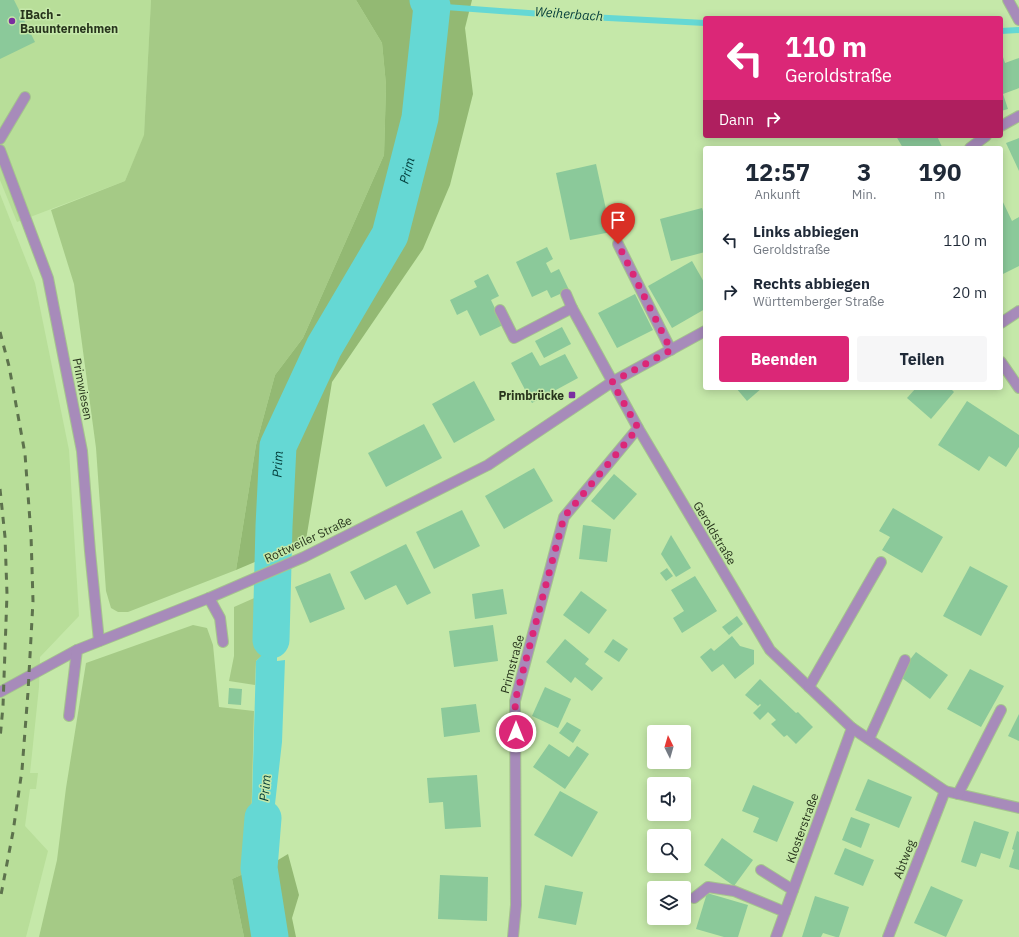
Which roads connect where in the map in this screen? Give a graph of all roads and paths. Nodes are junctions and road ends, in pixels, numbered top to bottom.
1 (1008, 0) edge
2 (1019, 20) edge
3 (25, 97) dead end
4 (1019, 116) edge
5 (1003, 125) edge
6 (983, 138) edge
7 (0, 139) edge
8 (973, 146) edge
9 (0, 150) edge
10 (618, 244) dead end
11 (566, 294) dead end
12 (572, 308) junction
13 (500, 310) dead end
14 (1019, 311) edge
15 (1003, 322) edge
16 (703, 332) edge
17 (671, 350) junction
18 (1003, 365) edge
19 (612, 382) junction
20 (1019, 388) edge
21 (638, 428) junction
22 (881, 562) dead end
23 (209, 598) junction
24 (99, 641) junction
25 (224, 642) dead end
26 (77, 650) junction
27 (905, 660) dead end
28 (809, 687) junction
29 (0, 692) edge
30 (1001, 710) dead end
31 (69, 716) dead end
32 (852, 728) junction
33 (869, 739) junction
34 (945, 791) junction
35 (958, 794) junction
36 (1019, 808) edge
37 (761, 870) dead end
38 (793, 890) junction
39 (694, 898) dead end
40 (785, 912) junction
41 (513, 937) edge
42 (776, 937) edge
43 (888, 937) edge

1 - 2 street
3 - 7 street
4 - 5 street
6 - 8 street
9 - 24 street, Primwiesen
10 - 17 street
11 - 12 street, Geroldstraße
12 - 13 street
12 - 19 street, Geroldstraße
14 - 15 street
16 - 17 street, Rottweiler Straße
17 - 19 street, Rottweiler Straße
18 - 20 street
19 - 21 street, Geroldstraße
19 - 23 street, Rottweiler Straße
21 - 28 street, Geroldstraße
21 - 41 street, Primstraße
22 - 28 street
23 - 24 street, Rottweiler Straße
23 - 25 street
24 - 26 street, Rottweiler Straße
26 - 29 street, Rottweiler Straße
26 - 31 street
27 - 33 street
28 - 32 street, Geroldstraße
30 - 35 street
32 - 33 street, Geroldstraße
32 - 38 street, Klosterstraße
33 - 34 street, Geroldstraße
34 - 35 street, Geroldstraße
34 - 43 street, Abtweg
35 - 36 street, Geroldstraße
37 - 38 street
38 - 40 street, Klosterstraße
39 - 40 street
40 - 42 street, Klosterstraße

